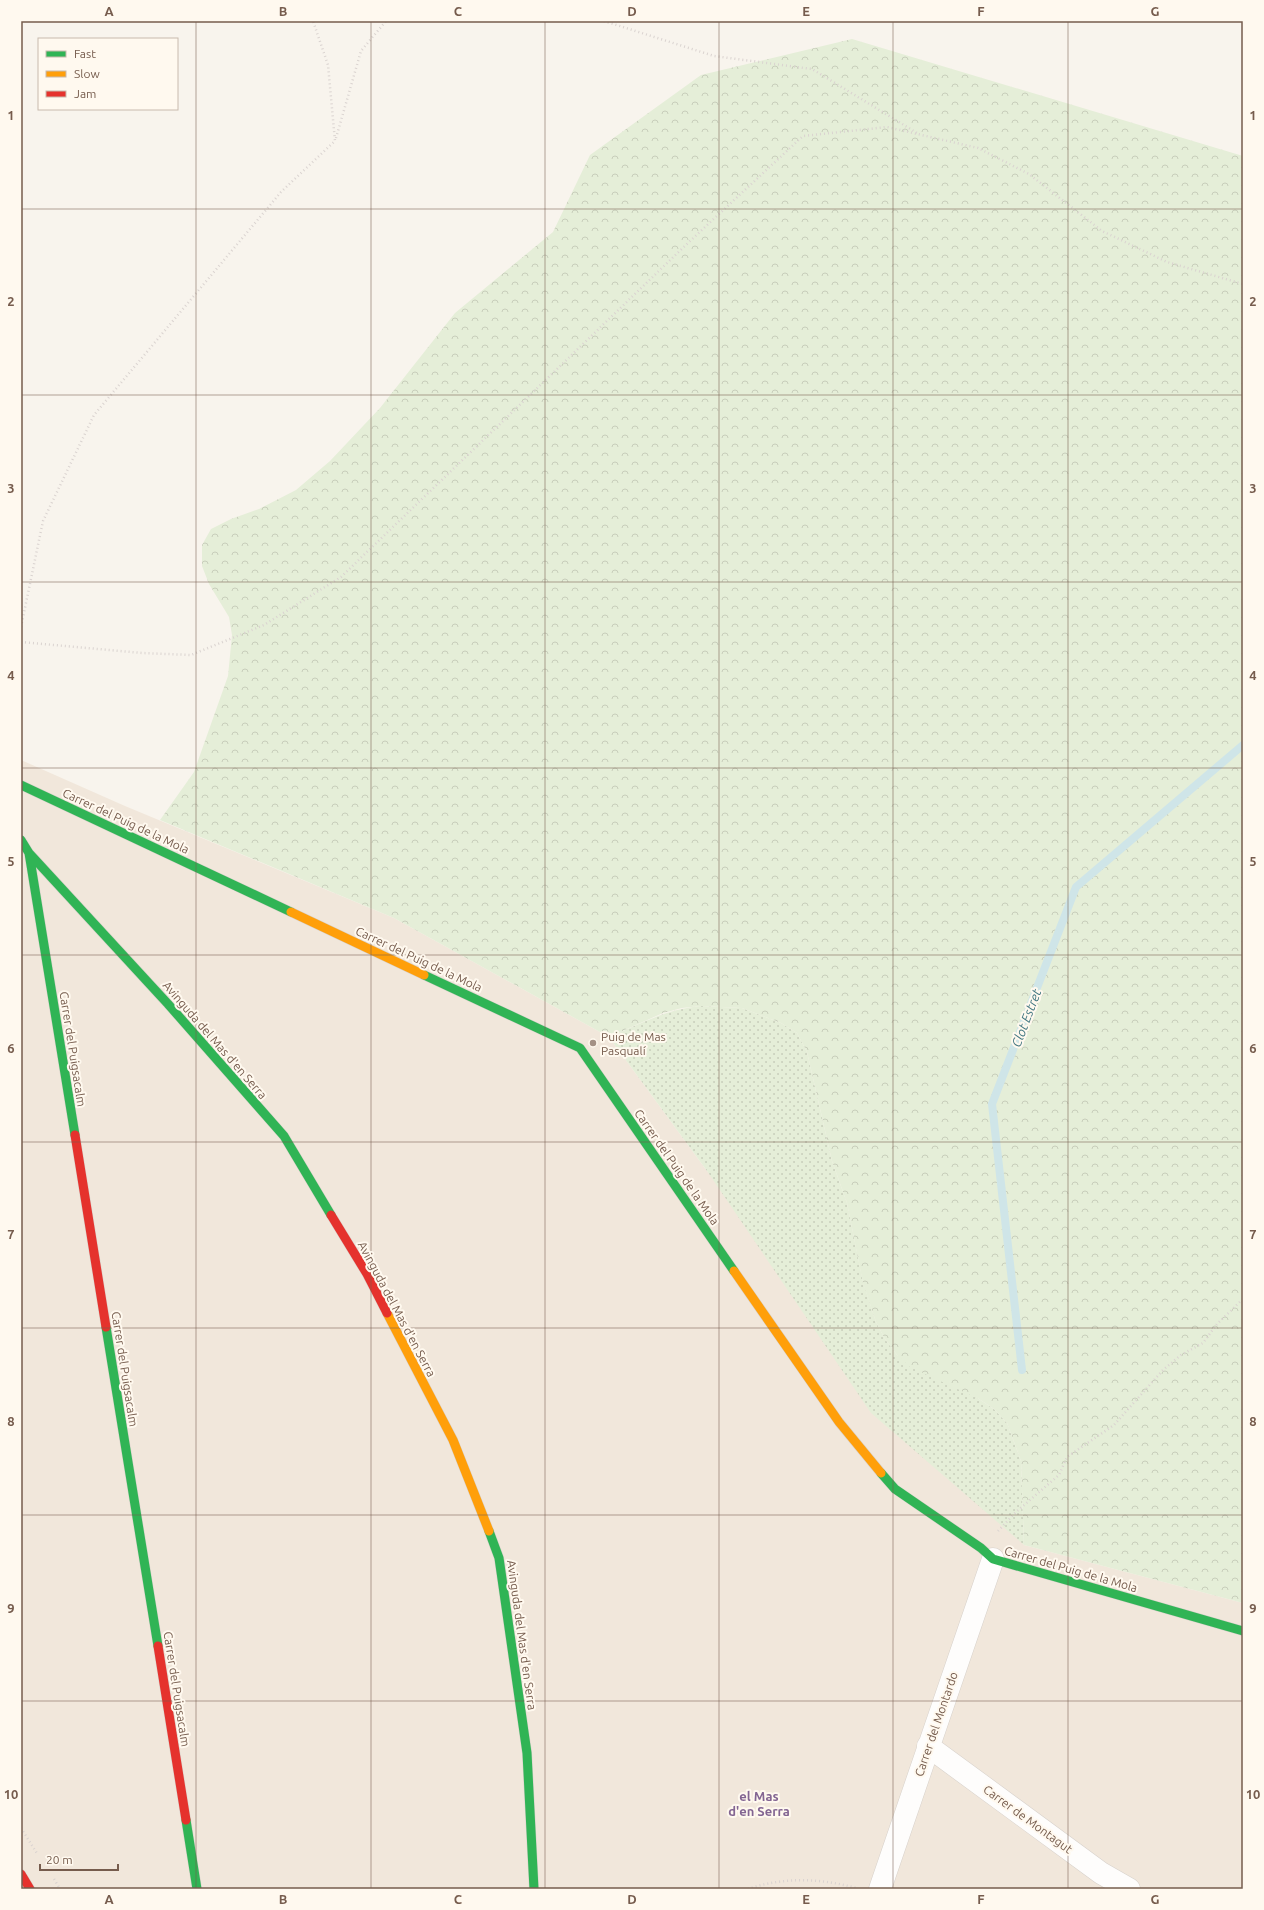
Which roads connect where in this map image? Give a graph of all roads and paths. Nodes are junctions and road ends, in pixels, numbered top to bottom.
1 (313, 21) edge
2 (386, 21) edge
3 (604, 21) edge
4 (919, 135) junction
5 (335, 141) junction
6 (1243, 284) edge
7 (21, 627) edge
8 (21, 642) edge
9 (21, 785) edge
10 (21, 840) edge
11 (29, 853) junction
12 (1243, 1299) edge
13 (987, 1554) junction
14 (1243, 1631) edge
15 (928, 1746) junction
16 (21, 1874) edge
17 (30, 1889) edge
18 (197, 1889) edge
19 (534, 1889) edge
20 (748, 1889) edge
21 (860, 1889) edge
22 (880, 1889) edge
23 (1129, 1889) edge

1 - 5 path
2 - 5 path
3 - 4 path
4 - 6 path
4 - 8 path
5 - 7 path
9 - 13 street, Carrer del Puig de la Mola
10 - 11 street, Avinguda del Mas d'en Serra
11 - 18 street, Carrer del Puigsacalm
11 - 19 street, Avinguda del Mas d'en Serra
12 - 13 path
13 - 14 street, Carrer del Puig de la Mola
13 - 15 street, Carrer del Montardo
15 - 22 street, Carrer del Montardo
15 - 23 street, Carrer de Montagut
16 - 17 street
20 - 21 path

